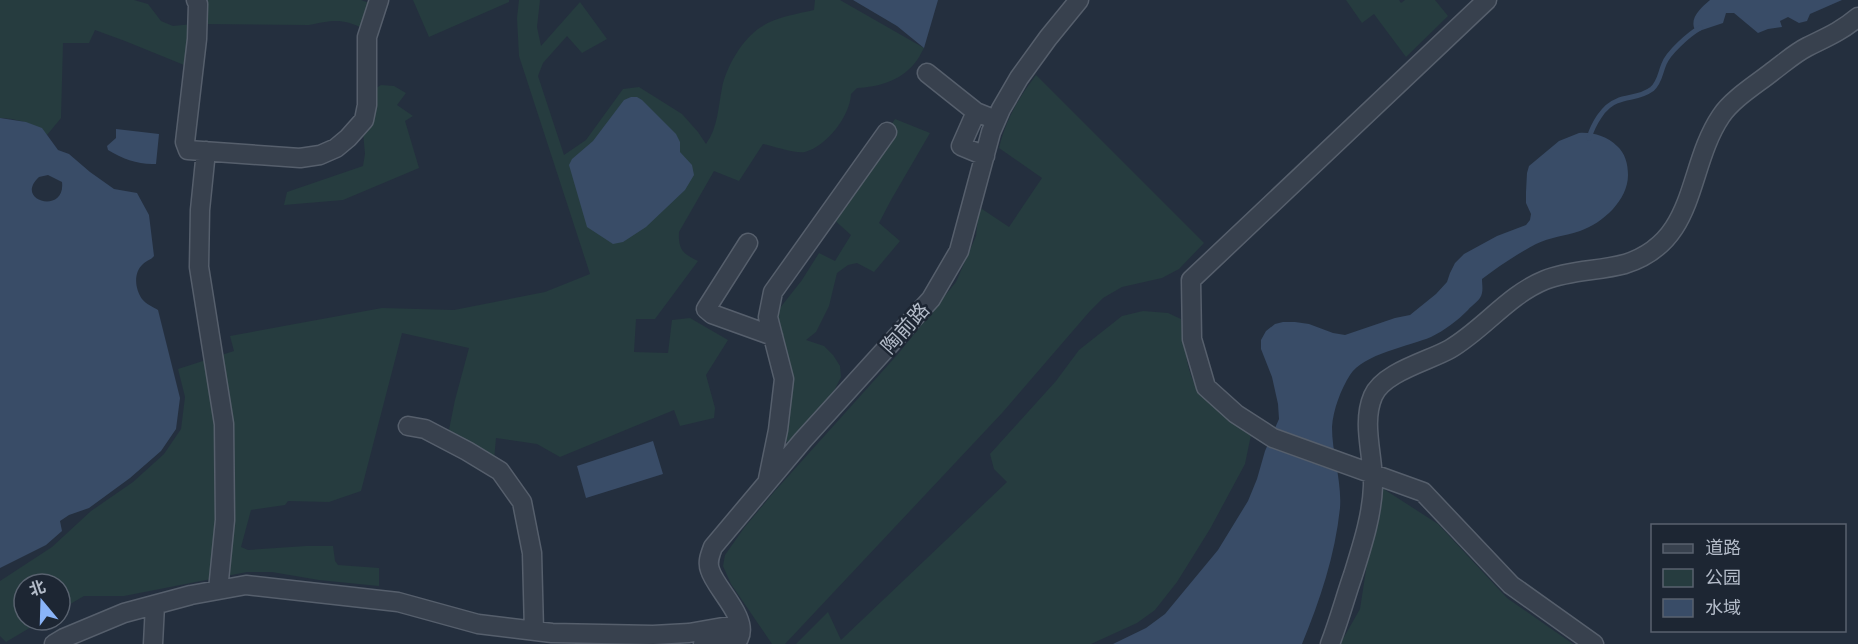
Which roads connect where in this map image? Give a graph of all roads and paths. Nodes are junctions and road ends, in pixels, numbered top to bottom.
1 (196, 0) edge
2 (379, 0) edge
3 (1079, 0) edge
4 (1486, 0) edge
5 (1858, 17) edge
6 (927, 73) dead end
7 (976, 112) junction
8 (996, 120) junction
9 (887, 132) dead end
10 (206, 151) junction
11 (985, 156) junction
12 (748, 243) dead end
13 (773, 336) junction
14 (408, 426) dead end
15 (1367, 472) junction
16 (768, 481) junction
17 (218, 590) junction
18 (155, 605) junction
19 (740, 624) junction
20 (534, 631) junction
21 (54, 644) edge
22 (153, 644) edge
23 (703, 644) edge
24 (1330, 644) edge
25 (1594, 644) edge

1 - 10 street
2 - 10 street
3 - 8 street, 陶前路
4 - 15 street
5 - 15 street
6 - 7 street
7 - 8 street
7 - 11 street
8 - 11 street, 陶前路
9 - 13 street
10 - 17 street
11 - 16 street, 陶前路
12 - 13 street
13 - 16 street
14 - 20 street
15 - 24 street
15 - 25 street
16 - 19 street, 陶前路
17 - 18 street
17 - 20 street
18 - 21 street
18 - 22 street
19 - 20 street
19 - 23 street

